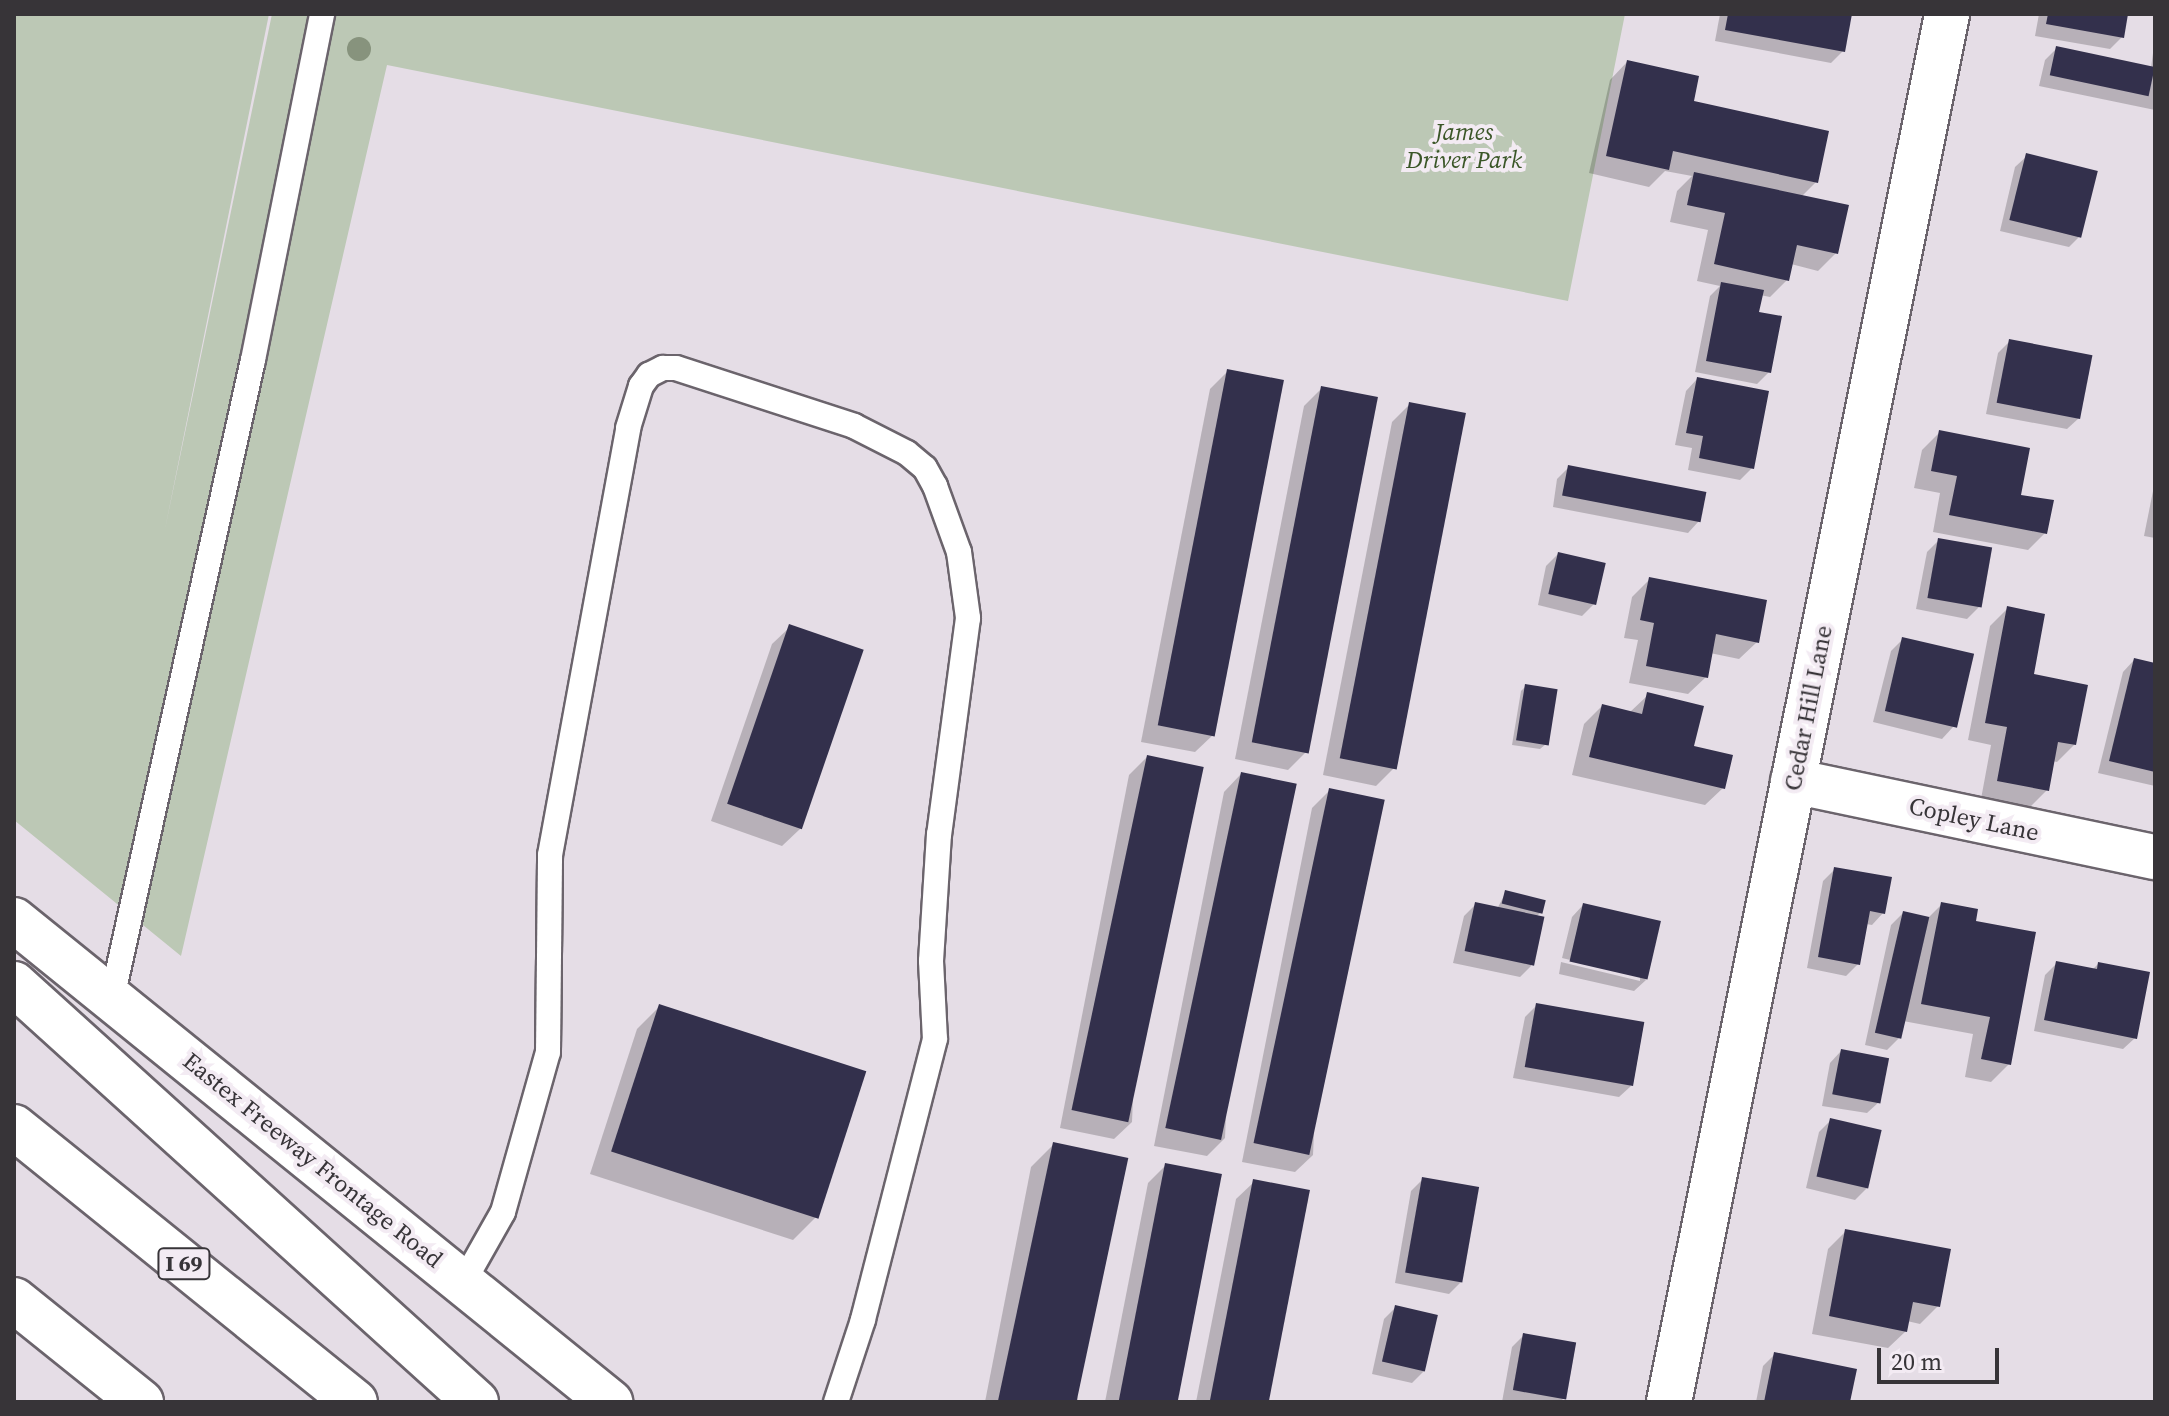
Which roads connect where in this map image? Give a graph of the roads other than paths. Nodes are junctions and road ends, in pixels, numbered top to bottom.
1 (322, 14) edge
2 (1947, 14) edge
3 (1793, 781) junction
4 (2155, 857) edge
5 (14, 920) edge
6 (14, 984) edge
7 (112, 998) junction
8 (14, 1127) edge
9 (464, 1281) junction
10 (14, 1300) edge
11 (141, 1402) edge
12 (355, 1402) edge
13 (476, 1402) edge
14 (610, 1402) edge
15 (836, 1402) edge
16 (1669, 1402) edge

1 - 7 lane
2 - 3 main road, Cedar Hill Lane
3 - 4 main road, Copley Lane
3 - 16 main road, Cedar Hill Lane
5 - 7 main road, Eastex Freeway Frontage Road
6 - 13 main road
7 - 9 main road, Eastex Freeway Frontage Road
8 - 12 main road, I 69
9 - 14 main road, Eastex Freeway Frontage Road
9 - 15 lane
10 - 11 main road

